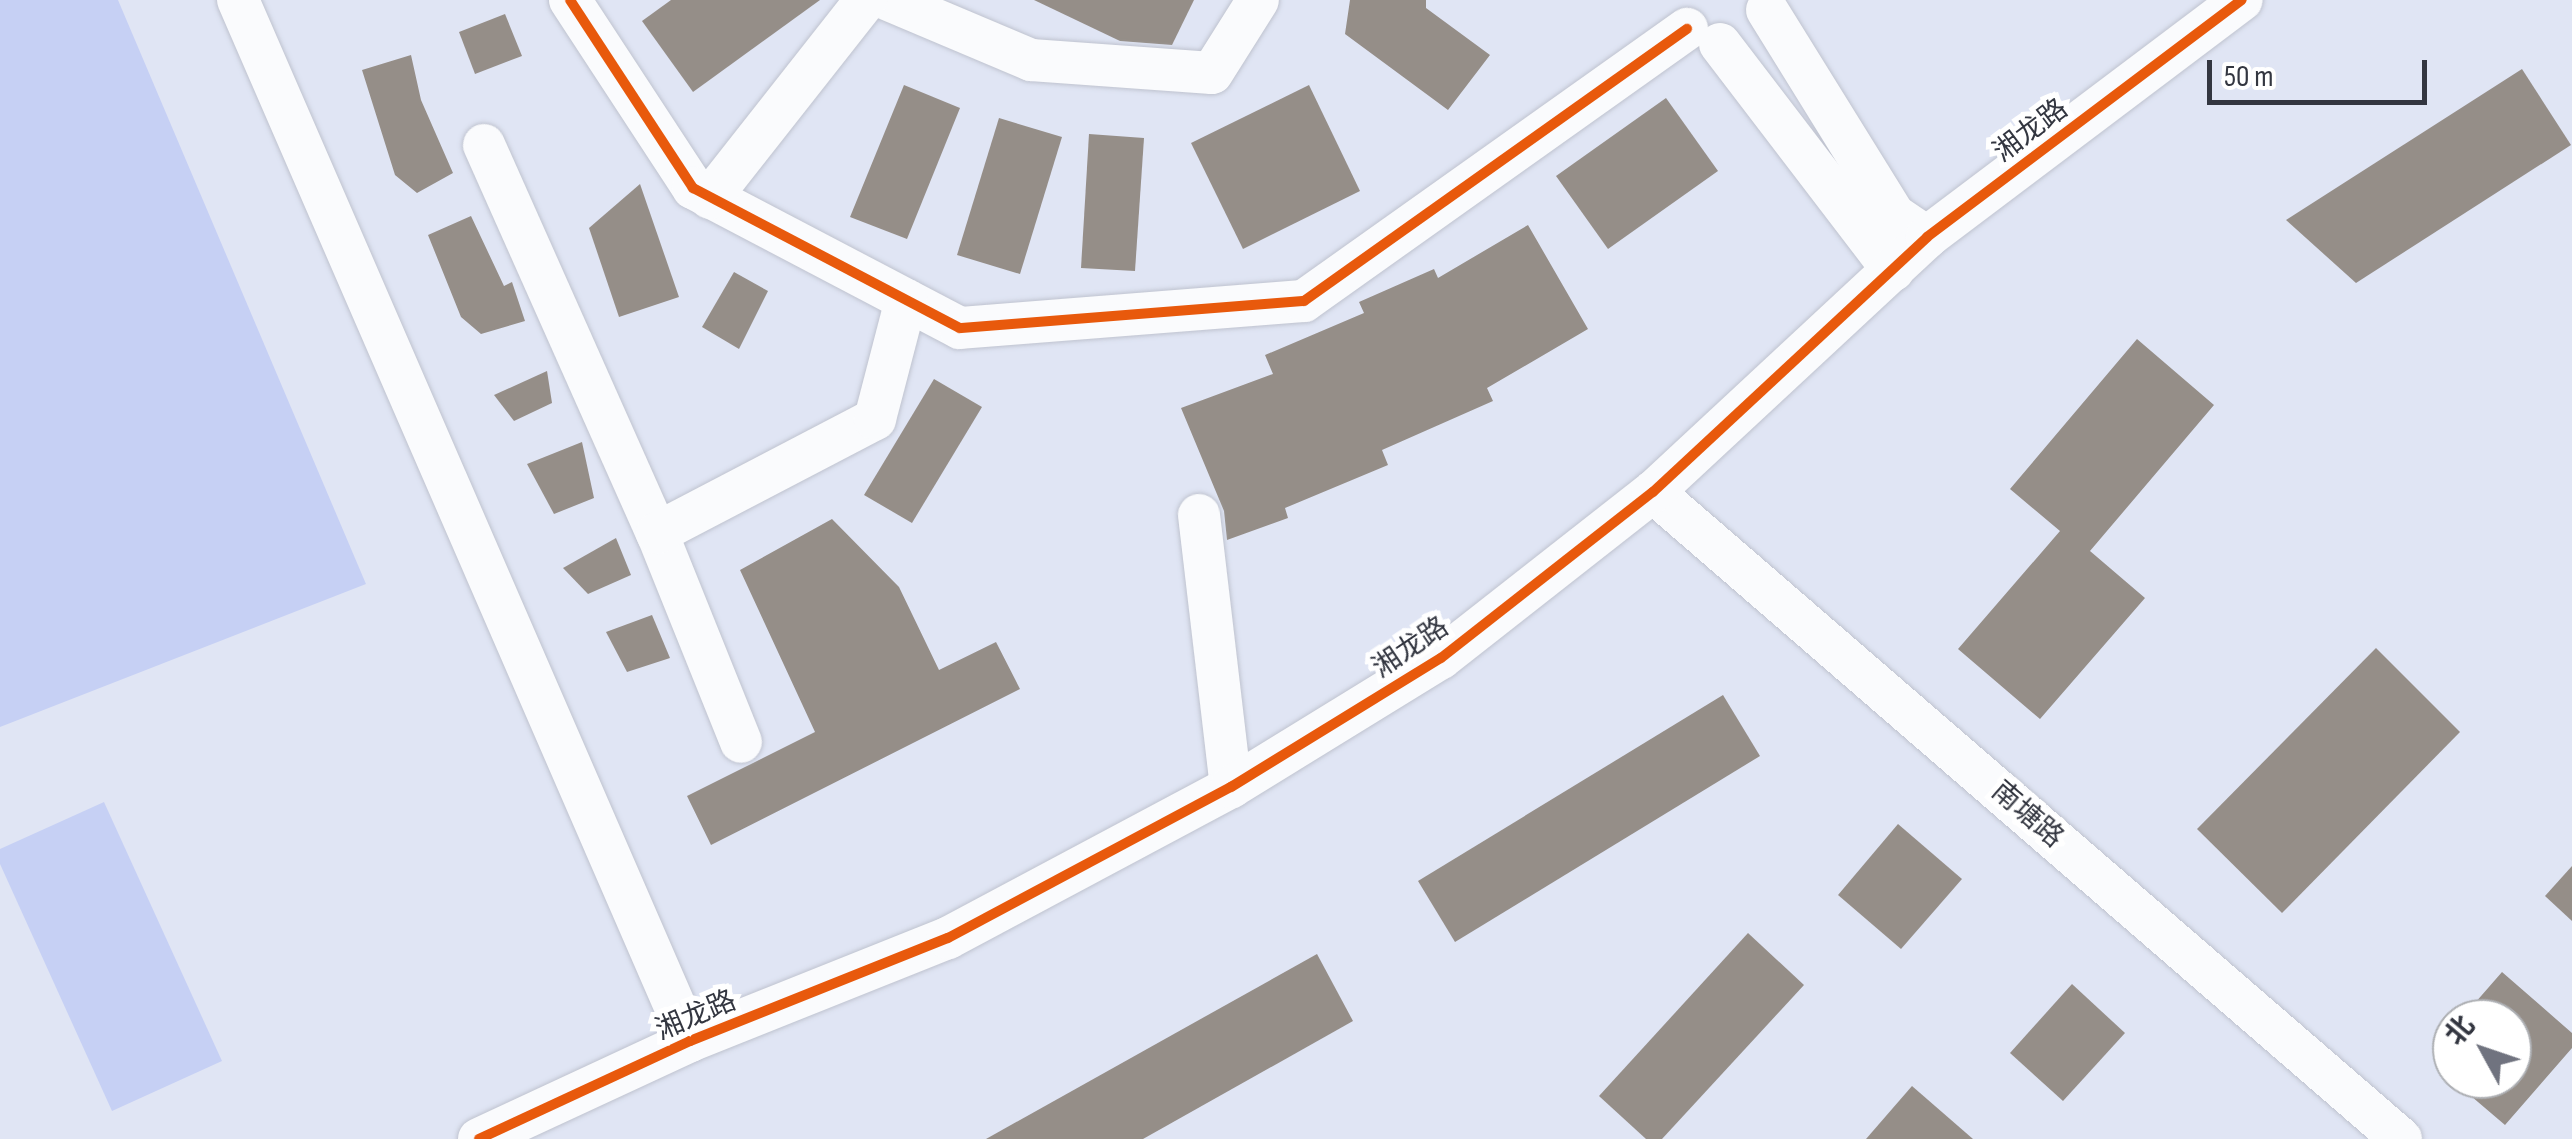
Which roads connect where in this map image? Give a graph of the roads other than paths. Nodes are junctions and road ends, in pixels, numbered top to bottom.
1 (238, 0) edge
2 (570, 0) edge
3 (866, 0) edge
4 (889, 0) edge
5 (1258, 0) edge
6 (2242, 0) edge
7 (1768, 5) edge
8 (1694, 24) edge
9 (484, 146) dead end
10 (710, 198) junction
11 (1927, 238) junction
12 (1893, 270) junction
13 (906, 300) junction
14 (1654, 492) junction
15 (1199, 515) dead end
16 (656, 533) junction
17 (741, 742) dead end
18 (1230, 787) junction
19 (690, 1041) junction
20 (480, 1139) edge
21 (2401, 1139) edge

1 - 19 street
2 - 10 street
3 - 10 street
4 - 5 street
6 - 11 street, 湘龙路
7 - 8 street
7 - 11 street
8 - 12 street
8 - 13 street
9 - 16 street
10 - 13 street
11 - 12 street, 湘龙路
12 - 14 street, 湘龙路
13 - 16 street
14 - 18 street, 湘龙路
14 - 21 street, 南塘路
15 - 18 street
16 - 17 street
18 - 19 street, 湘龙路
19 - 20 street, 湘龙路

